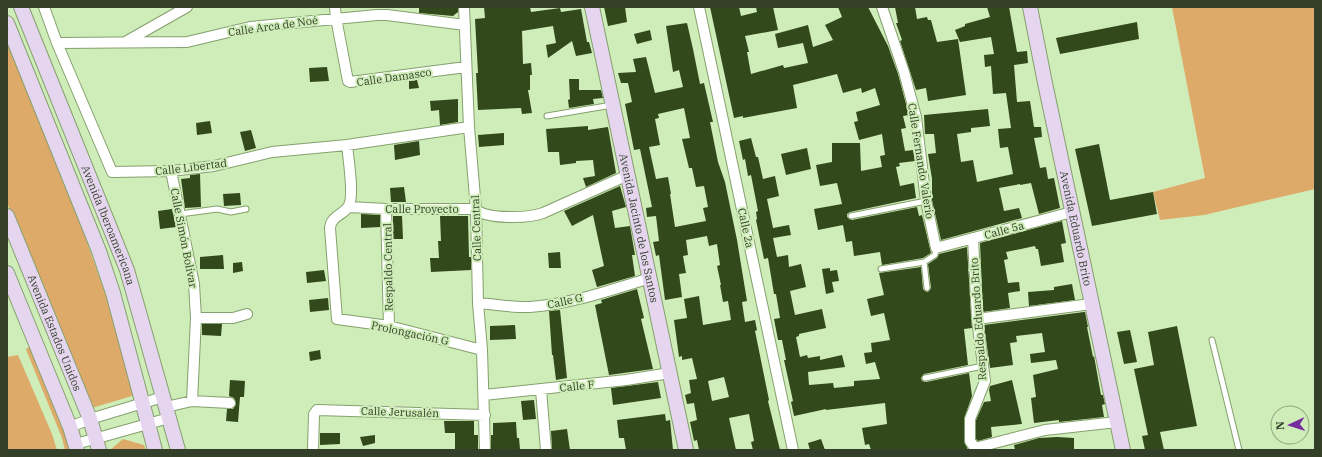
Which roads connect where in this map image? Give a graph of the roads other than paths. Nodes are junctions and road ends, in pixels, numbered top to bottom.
1 (21, 7) edge
2 (44, 7) edge
3 (187, 7) edge
4 (335, 7) edge
5 (464, 7) edge
6 (592, 7) edge
7 (699, 7) edge
8 (882, 7) edge
9 (1030, 7) edge
10 (336, 18) junction
11 (7, 23) edge
12 (465, 25) junction
13 (126, 42) junction
14 (57, 43) junction
15 (466, 67) junction
16 (612, 105) junction
17 (547, 116) dead end
18 (469, 127) junction
19 (347, 144) junction
20 (171, 171) junction
21 (628, 175) junction
22 (926, 201) junction
23 (349, 207) junction
24 (246, 209) dead end
25 (386, 209) junction
26 (476, 209) junction
27 (1072, 212) junction
28 (180, 214) junction
29 (7, 216) edge
30 (851, 216) dead end
31 (972, 238) junction
32 (936, 248) junction
33 (924, 262) junction
34 (881, 269) dead end
35 (7, 273) edge
36 (650, 278) junction
37 (927, 288) dead end
38 (478, 303) junction
39 (1091, 304) junction
40 (247, 314) dead end
41 (196, 318) junction
42 (977, 319) junction
43 (389, 326) junction
44 (1212, 340) dead end
45 (482, 350) junction
46 (983, 366) junction
47 (670, 374) junction
48 (925, 378) dead end
49 (541, 390) junction
50 (484, 395) junction
51 (192, 401) junction
52 (143, 403) junction
53 (230, 403) dead end
54 (166, 408) junction
55 (485, 415) junction
56 (90, 419) junction
57 (1117, 422) junction
58 (148, 423) junction
59 (70, 427) junction
60 (98, 444) edge
61 (76, 447) edge
62 (155, 450) edge
63 (178, 450) edge
64 (313, 450) edge
65 (485, 450) edge
66 (546, 450) edge
67 (686, 450) edge
68 (793, 450) edge
69 (1123, 450) edge
70 (1239, 450) edge

1 - 54 street, Avenida Iberoamericana
2 - 14 street, Calle Libertad
3 - 13 street
4 - 10 street, Calle Damasco
5 - 12 street, Calle Central
6 - 16 street, Avenida Jacinto de los Santos
7 - 68 street, Calle 2a
8 - 22 street, Calle Fernando Valerio
9 - 27 street, Avenida Eduardo Brito
10 - 12 street, Calle Arca de Noé
10 - 13 street, Calle Arca de Noé
10 - 15 street, Calle Damasco
11 - 52 street, Avenida Iberoamericana
12 - 15 street, Calle Central
13 - 14 street, Calle Arca de Noé
14 - 20 street, Calle Libertad
15 - 18 street, Calle Central
16 - 17 lane
16 - 21 street, Avenida Jacinto de los Santos
18 - 19 street, Calle Libertad
18 - 26 street, Calle Central
19 - 20 street, Calle Libertad
19 - 23 street
20 - 28 street, Calle Simón Bolívar
21 - 26 street, Calle Proyecto
21 - 36 street, Avenida Jacinto de los Santos
22 - 30 lane
22 - 32 street, Calle Fernando Valerio
23 - 25 street, Calle Proyecto
23 - 43 street, Prolongación G
24 - 28 lane
25 - 26 street, Calle Proyecto
25 - 43 street, Respaldo Central
26 - 38 street, Calle Central
27 - 31 street, Calle 5a
27 - 39 street, Avenida Eduardo Brito
28 - 41 street, Calle Simón Bolívar
29 - 56 street, Avenida Estados Unidos
31 - 32 street, Calle 5a
31 - 42 street, Respaldo Eduardo Brito
32 - 33 lane
33 - 34 lane
33 - 37 lane
35 - 59 street, Avenida Estados Unidos
36 - 38 street, Calle G
36 - 47 street, Avenida Jacinto de los Santos
38 - 45 street, Calle Central
39 - 42 street
39 - 57 street, Avenida Eduardo Brito
40 - 41 street
41 - 51 street, Calle Simón Bolívar
42 - 46 street, Respaldo Eduardo Brito
43 - 45 street, Prolongación G
44 - 70 lane
45 - 50 street, Calle Central
46 - 48 lane
46 - 57 street, Respaldo Eduardo Brito
47 - 49 street, Calle F
47 - 67 street, Avenida Jacinto de los Santos
49 - 50 street, Calle F
49 - 66 street
50 - 55 street, Calle Central
51 - 53 street
51 - 54 street
52 - 54 street
52 - 56 street
52 - 58 street, Avenida Iberoamericana
54 - 58 street
54 - 63 street, Avenida Iberoamericana
55 - 64 street, Calle Jerusalén
55 - 65 street, Calle Central
56 - 59 street
56 - 60 street, Avenida Estados Unidos
57 - 69 street, Avenida Eduardo Brito
58 - 60 street
58 - 62 street, Avenida Iberoamericana
59 - 61 street, Avenida Estados Unidos
60 - 61 street

